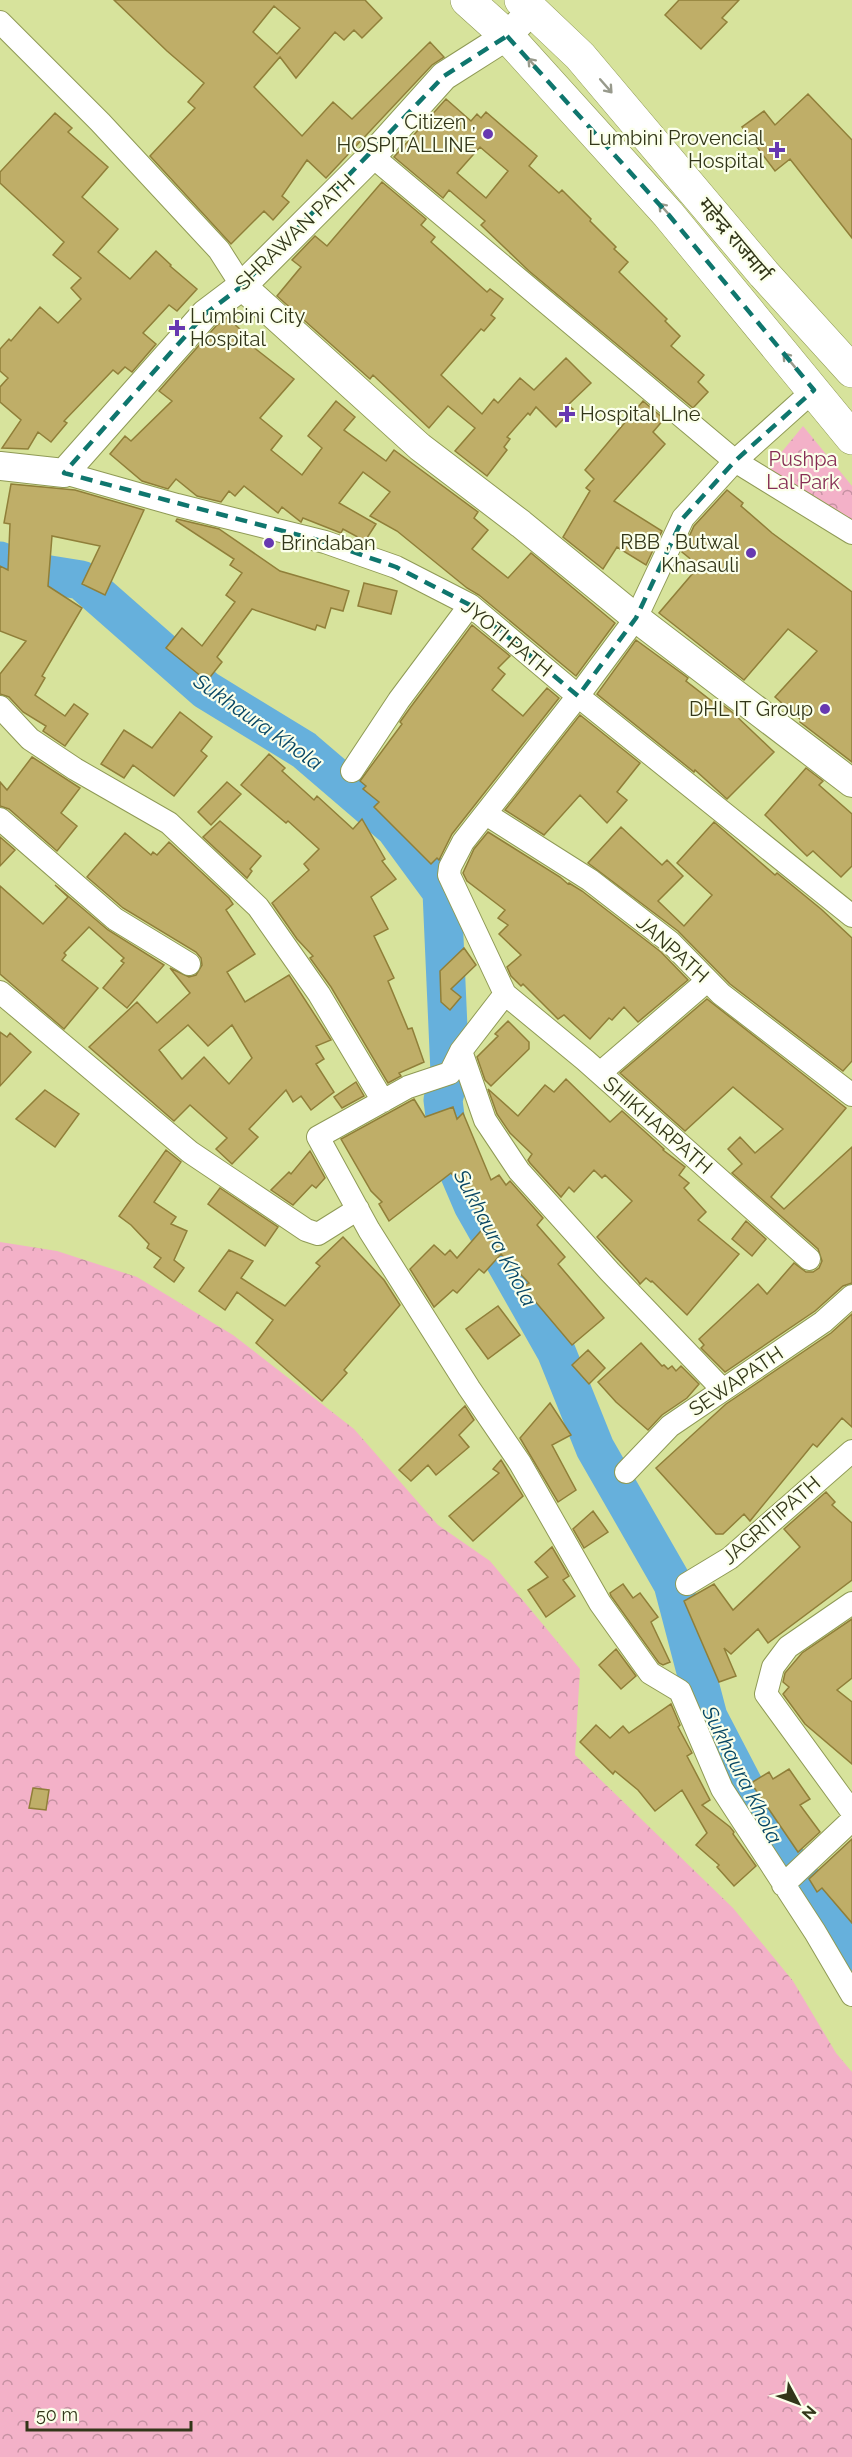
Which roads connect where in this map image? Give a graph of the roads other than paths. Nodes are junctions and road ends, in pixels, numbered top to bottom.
1 (467, 0) edge
2 (526, 5) edge
3 (0, 22) edge
4 (507, 36) junction
5 (372, 156) junction
6 (242, 286) junction
7 (852, 371) edge
8 (814, 390) junction
9 (852, 438) edge
10 (735, 461) junction
11 (0, 472) edge
12 (64, 473) junction
13 (852, 533) edge
14 (470, 604) junction
15 (636, 618) junction
16 (578, 696) junction
17 (0, 707) edge
18 (352, 771) dead end
19 (852, 783) edge
20 (486, 814) junction
21 (0, 819) edge
22 (852, 916) edge
23 (189, 964) dead end
24 (707, 981) junction
25 (0, 992) edge
26 (506, 994) junction
27 (461, 1051) junction
28 (600, 1073) junction
29 (852, 1095) edge
30 (383, 1101) junction
31 (358, 1209) junction
32 (808, 1259) dead end
33 (852, 1296) edge
34 (723, 1390) junction
35 (852, 1451) edge
36 (626, 1472) dead end
37 (687, 1584) dead end
38 (852, 1604) edge
39 (852, 1812) edge
40 (852, 1821) edge
41 (783, 1885) junction
42 (852, 1995) edge

1 - 4 highway
2 - 4 street, SHRAWAN PATH
2 -> 7 highway, महेन्द्र राजमार्ग
3 - 6 street
4 - 5 street, SHRAWAN PATH
8 -> 4 highway
5 - 6 street, SHRAWAN PATH
5 - 10 street
6 - 12 street, SHRAWAN PATH
6 - 15 street
8 - 9 highway
8 - 10 street
10 - 13 street
10 - 15 street
11 - 12 street
12 - 14 street, JYOTI PATH
14 - 16 street, JYOTI PATH
14 - 18 street
15 - 16 street
15 - 19 street
16 - 20 street
16 - 22 street, JYOTI PATH
17 - 30 street
20 - 24 street, JANPATH
20 - 26 street
21 - 23 street
24 - 28 street
24 - 29 street, JANPATH
25 - 31 street
26 - 27 street
26 - 28 street, SHIKHARPATH
27 - 30 street
27 - 34 street
28 - 32 street, SHIKHARPATH
30 - 31 street
31 - 41 street
33 - 34 street, SEWAPATH
34 - 36 street, SEWAPATH
35 - 37 street, JAGRITIPATH
38 - 39 street
40 - 41 street
41 - 42 street

